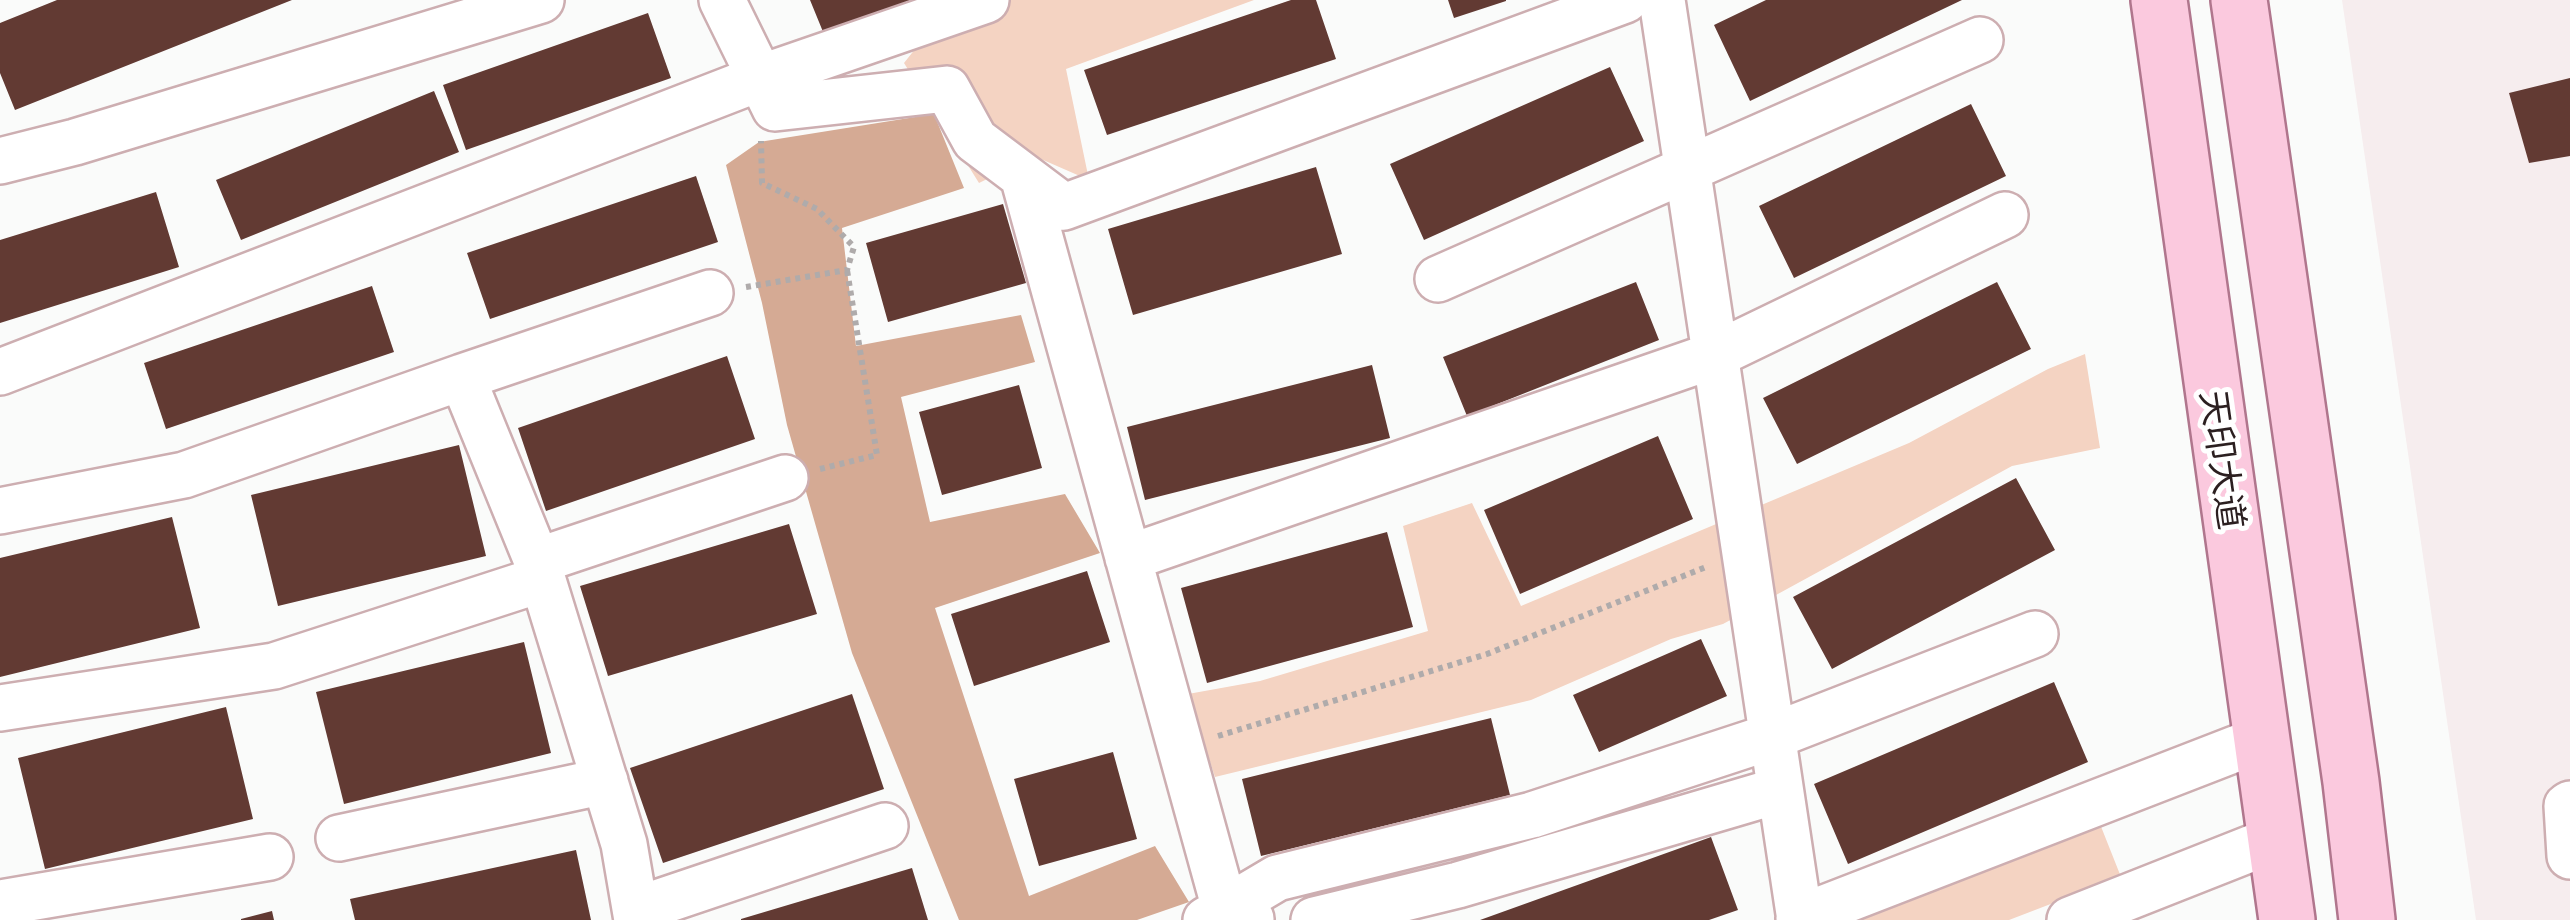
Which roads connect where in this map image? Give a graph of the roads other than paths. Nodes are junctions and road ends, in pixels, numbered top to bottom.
1 (541, 0) edge
2 (722, 0) edge
3 (986, 0) edge
4 (1625, 0) edge
5 (1662, 0) edge
6 (2158, 0) edge
7 (2240, 0) edge
8 (1980, 40) dead end
9 (760, 78) junction
10 (0, 161) edge
11 (1688, 169) junction
12 (1023, 176) junction
13 (2005, 216) dead end
14 (1438, 279) dead end
15 (710, 293) road end
16 (1715, 355) junction
17 (0, 372) edge
18 (462, 377) junction
19 (785, 478) road end
20 (0, 511) edge
21 (1128, 558) junction
22 (540, 570) junction
23 (2035, 634) dead end
24 (0, 708) edge
25 (1774, 736) junction
26 (2261, 739) junction
27 (604, 781) junction
28 (1780, 790) junction
29 (2570, 804) edge
30 (885, 826) dead end
31 (338, 838) dead end
32 (2276, 839) junction
33 (270, 856) dead end
34 (2570, 856) edge
35 (0, 903) edge
36 (636, 915) edge
37 (1228, 916) edge
38 (1799, 919) edge
39 (1314, 920) edge
40 (2070, 920) edge
41 (2287, 920) edge
42 (2366, 920) edge

1 - 10 street
2 - 9 street
3 - 9 street
4 - 12 street
5 - 11 street
6 - 26 main road, 天印大道
7 - 42 main road
8 - 11 street
9 - 12 street
9 - 17 street
11 - 14 street
11 - 16 street
12 - 21 street
13 - 16 street
15 - 18 street
16 - 21 street
16 - 25 street
18 - 20 street
18 - 22 street
19 - 22 street
21 - 37 street
22 - 24 street
22 - 27 street
23 - 25 street
25 - 28 street
25 - 37 street
26 - 32 main road, 天印大道
26 - 38 street
27 - 31 street
27 - 36 street
28 - 38 street
28 - 39 street
29 - 34 street
30 - 36 street
32 - 40 street
32 - 41 main road, 天印大道
33 - 35 street

